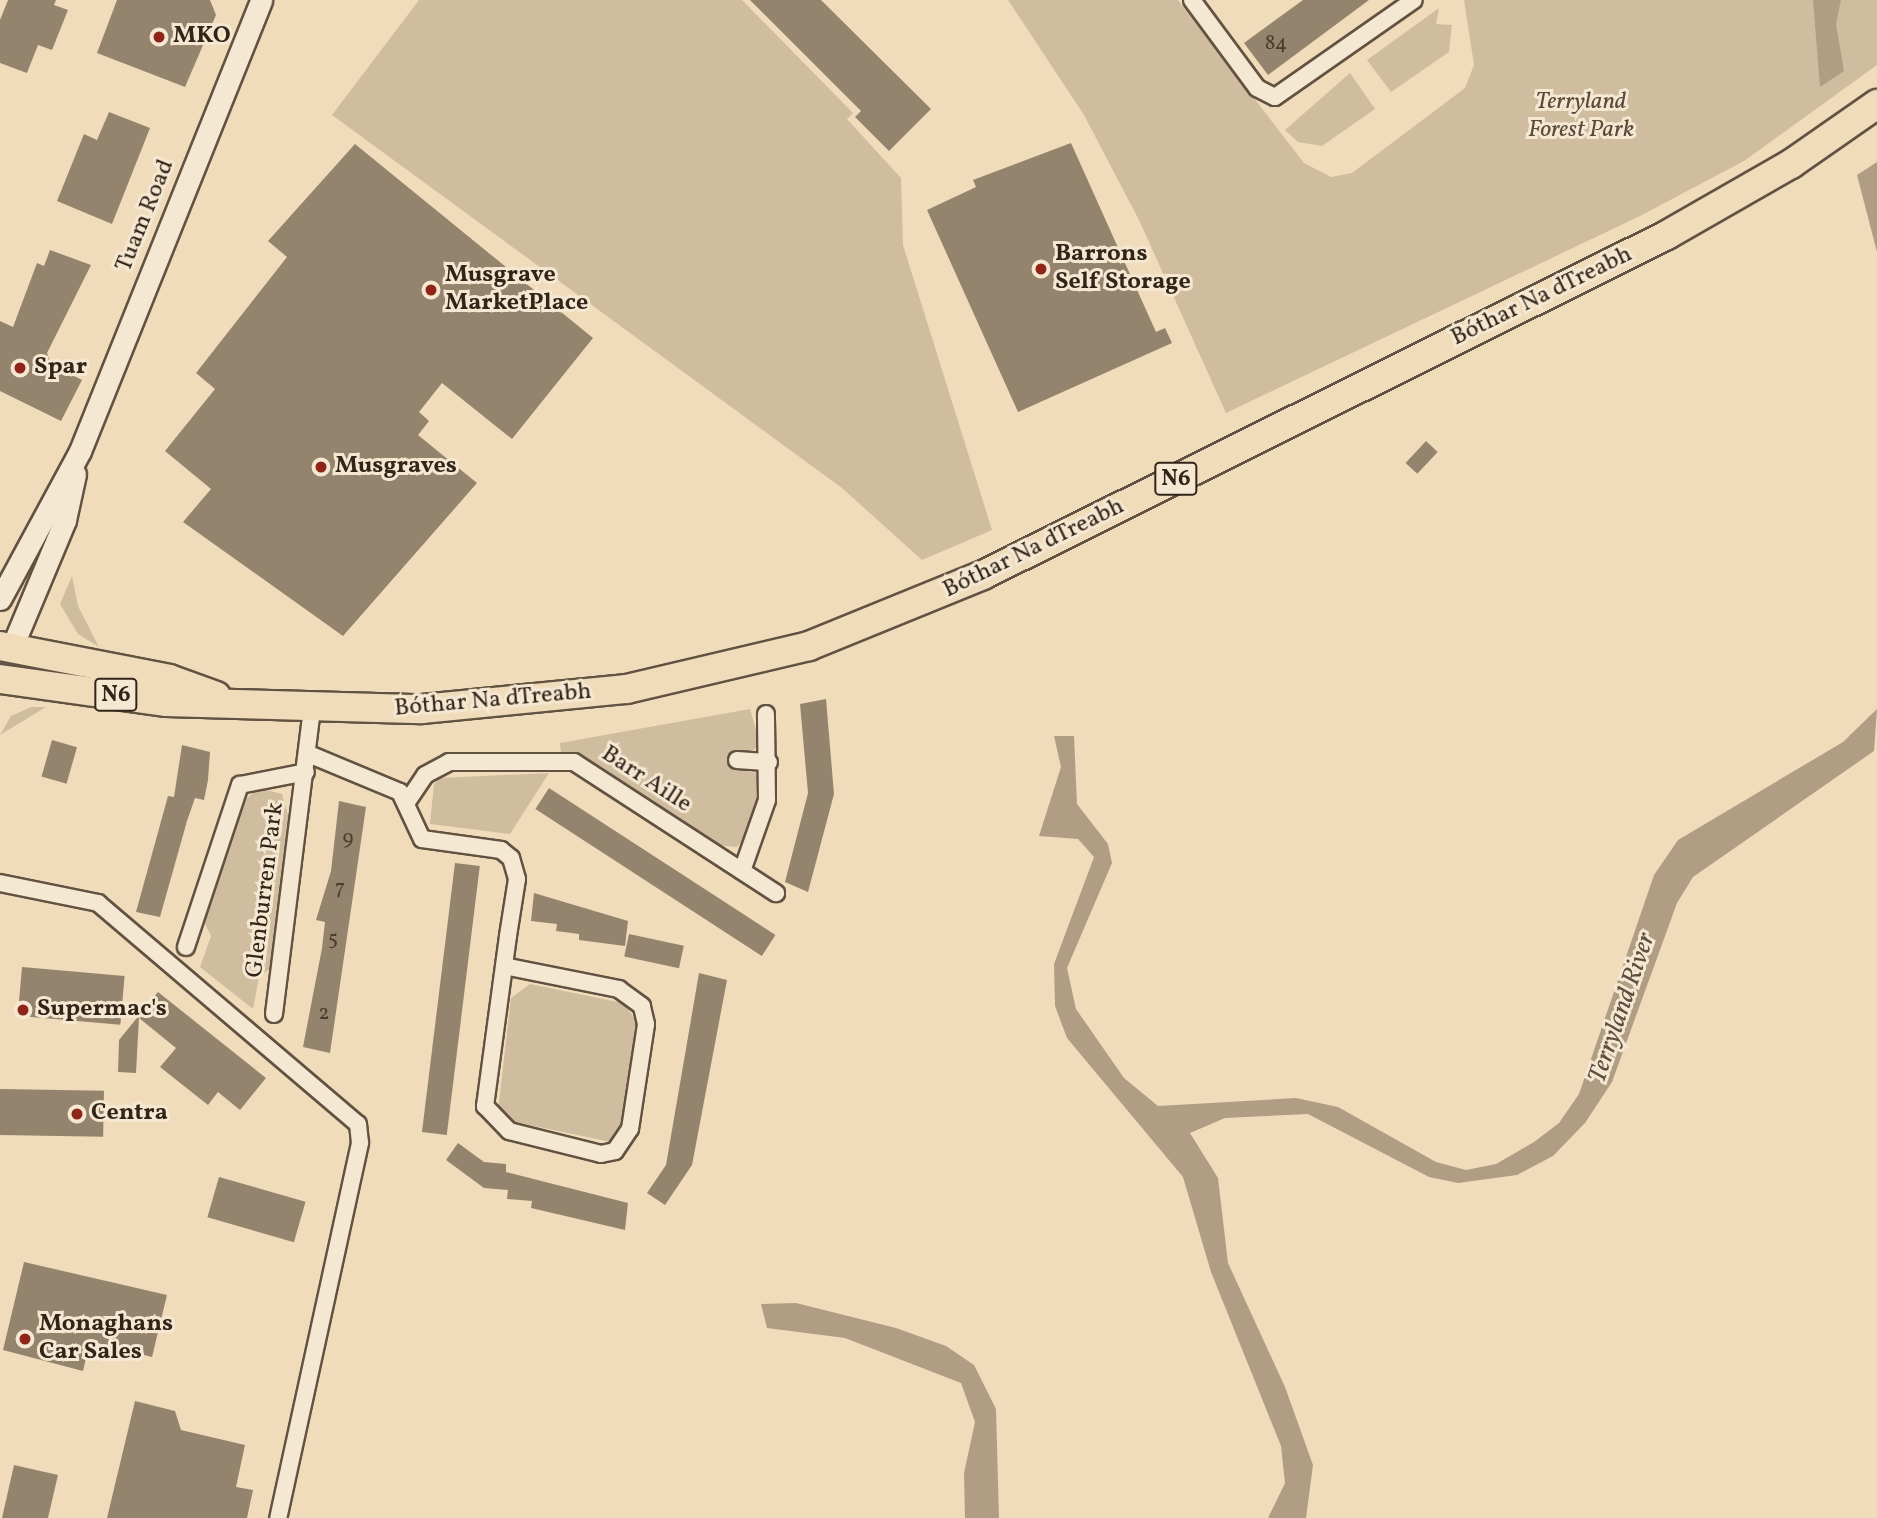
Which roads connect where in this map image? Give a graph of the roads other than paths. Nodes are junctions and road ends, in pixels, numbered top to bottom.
1 (261, 0) edge
2 (1192, 0) edge
3 (1415, 0) edge
4 (1877, 104) edge
5 (80, 452) junction
6 (18, 563) junction
7 (0, 576) edge
8 (0, 598) edge
9 (6, 646) edge
10 (0, 679) edge
11 (232, 702) junction
12 (312, 709) junction
13 (765, 714) dead end
14 (311, 755) junction
15 (737, 760) dead end
16 (769, 762) junction
17 (306, 772) junction
18 (407, 802) junction
19 (742, 871) junction
20 (0, 883) edge
21 (776, 893) dead end
22 (186, 947) dead end
23 (504, 966) junction
24 (274, 1014) dead end
25 (278, 1518) edge

1 - 5 main road, Tuam Road
2 - 3 street
4 - 12 highway, Bóthar Na dTreabh / N6
5 - 6 main road, Tuam Road
5 - 9 main road, Tuam Road
6 - 7 main road
6 - 8 main road, Tuam Road
9 - 11 highway, Bóthar Na dTreabh / N6
10 - 11 highway, Bóthar Na dTreabh / N6
11 - 12 highway, Bóthar Na dTreabh / N6
12 - 14 street, Glenburren Park
13 - 16 street
14 - 17 street, Glenburren Park
14 - 18 street
15 - 16 street
16 - 19 street
17 - 22 street, Glenburren Park
17 - 24 street, Glenburren Park
18 - 19 street, Barr Aille
18 - 23 street
19 - 21 street, Barr Aille
20 - 25 street
23 - 23 street

